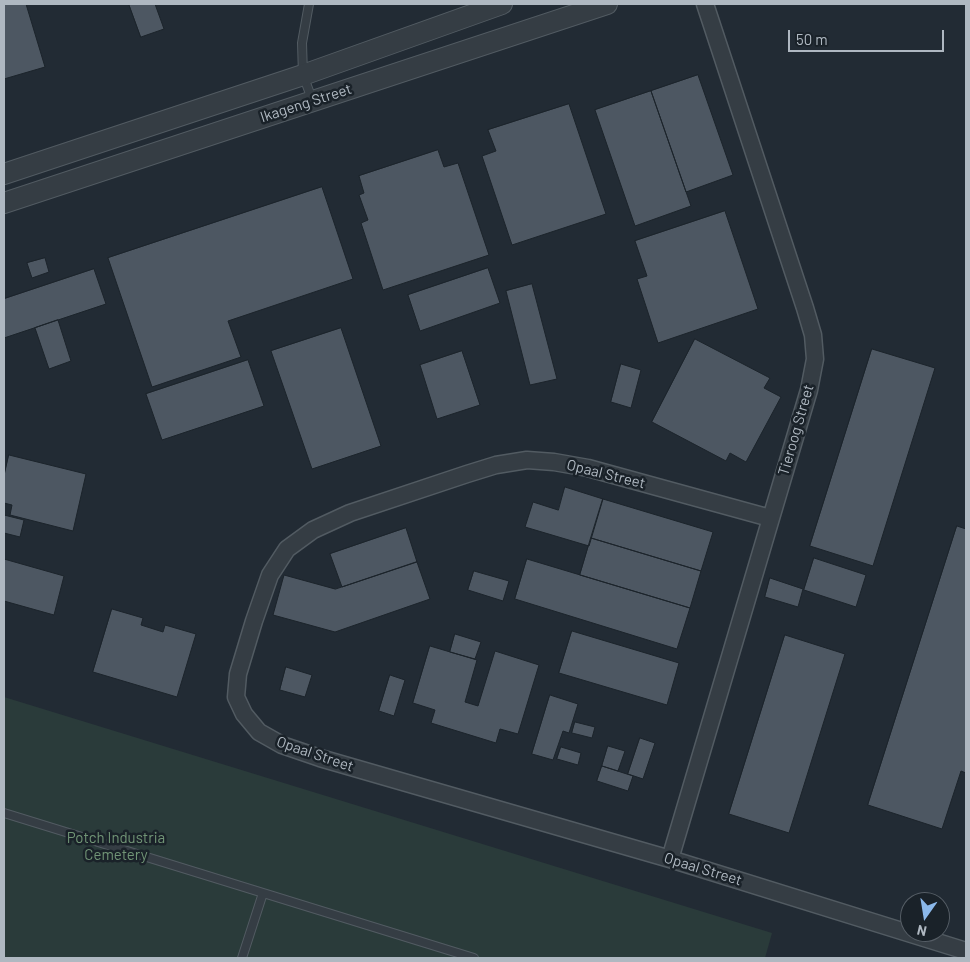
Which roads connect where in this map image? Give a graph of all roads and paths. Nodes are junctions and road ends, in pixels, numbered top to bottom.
1 (309, 4) edge
2 (502, 4) edge
3 (607, 4) edge
4 (705, 4) edge
5 (412, 36) junction
6 (422, 65) junction
7 (303, 75) junction
8 (313, 101) junction
9 (4, 174) edge
10 (4, 203) edge
11 (770, 518) junction
12 (4, 813) edge
13 (670, 859) junction
14 (262, 893) junction
15 (966, 951) edge
16 (242, 958) edge
17 (474, 958) edge

1 - 7 lane
2 - 5 street, Ikageng Street
3 - 6 street, Ikageng Street
4 - 11 street, Tieroog Street
5 - 6 street
5 - 7 street, Ikageng Street
6 - 8 street, Ikageng Street
7 - 8 lane
7 - 9 street, Ikageng Street
8 - 10 street, Ikageng Street
11 - 13 street, Tieroog Street
11 - 13 street, Opaal Street
12 - 14 lane
13 - 15 street, Opaal Street
14 - 16 lane
14 - 17 lane

